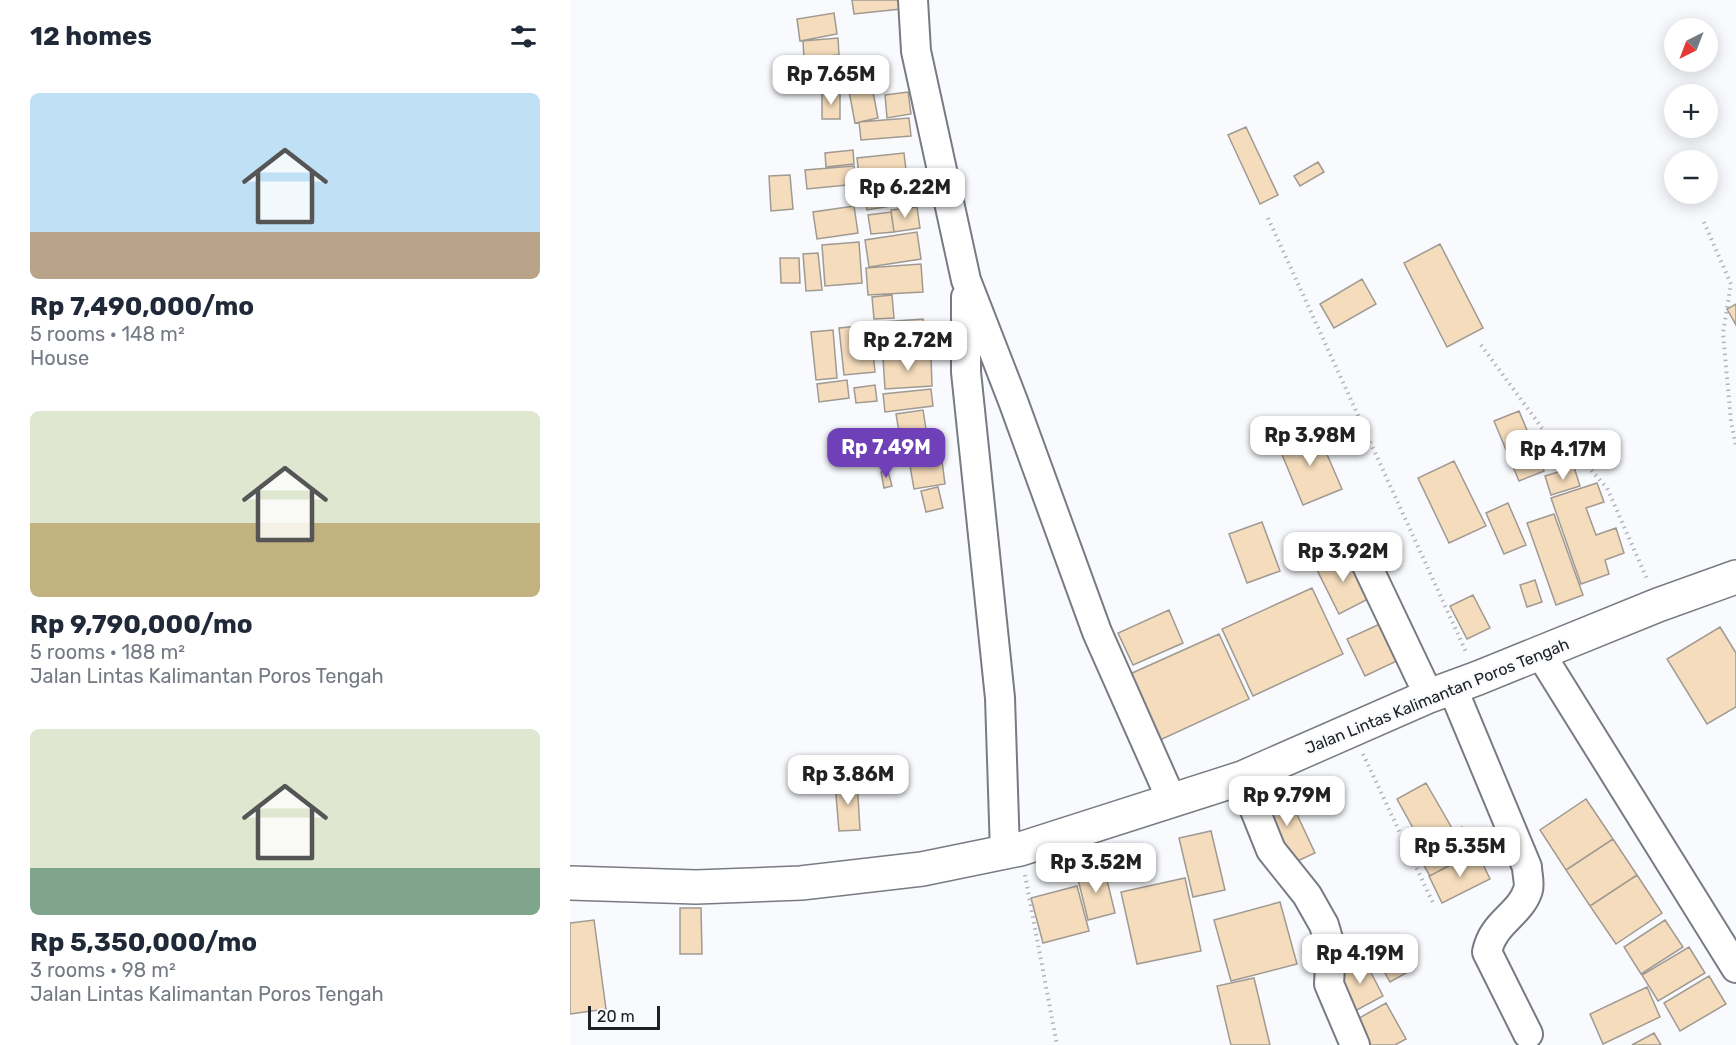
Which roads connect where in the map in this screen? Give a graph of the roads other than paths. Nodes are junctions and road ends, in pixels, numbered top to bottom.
1 (913, 0) edge
2 (966, 280) junction
3 (1362, 555) dead end
4 (1735, 580) edge
5 (1540, 653) junction
6 (1453, 687) junction
7 (1242, 778) junction
8 (1172, 801) junction
9 (1012, 850) junction
10 (570, 883) edge
11 (1736, 968) edge
12 (1528, 1034) dead end
13 (1355, 1045) edge

1 - 2 street
2 - 8 street
2 - 9 street
3 - 6 street
4 - 5 highway, Jalan Lintas Kalimantan Poros Tengah
5 - 6 highway, Jalan Lintas Kalimantan Poros Tengah
5 - 11 street
6 - 7 highway, Jalan Lintas Kalimantan Poros Tengah
6 - 12 street
7 - 8 highway, Jalan Lintas Kalimantan Poros Tengah
7 - 13 street
8 - 9 highway, Jalan Lintas Kalimantan Poros Tengah
9 - 10 highway, Jalan Lintas Kalimantan Poros Tengah

